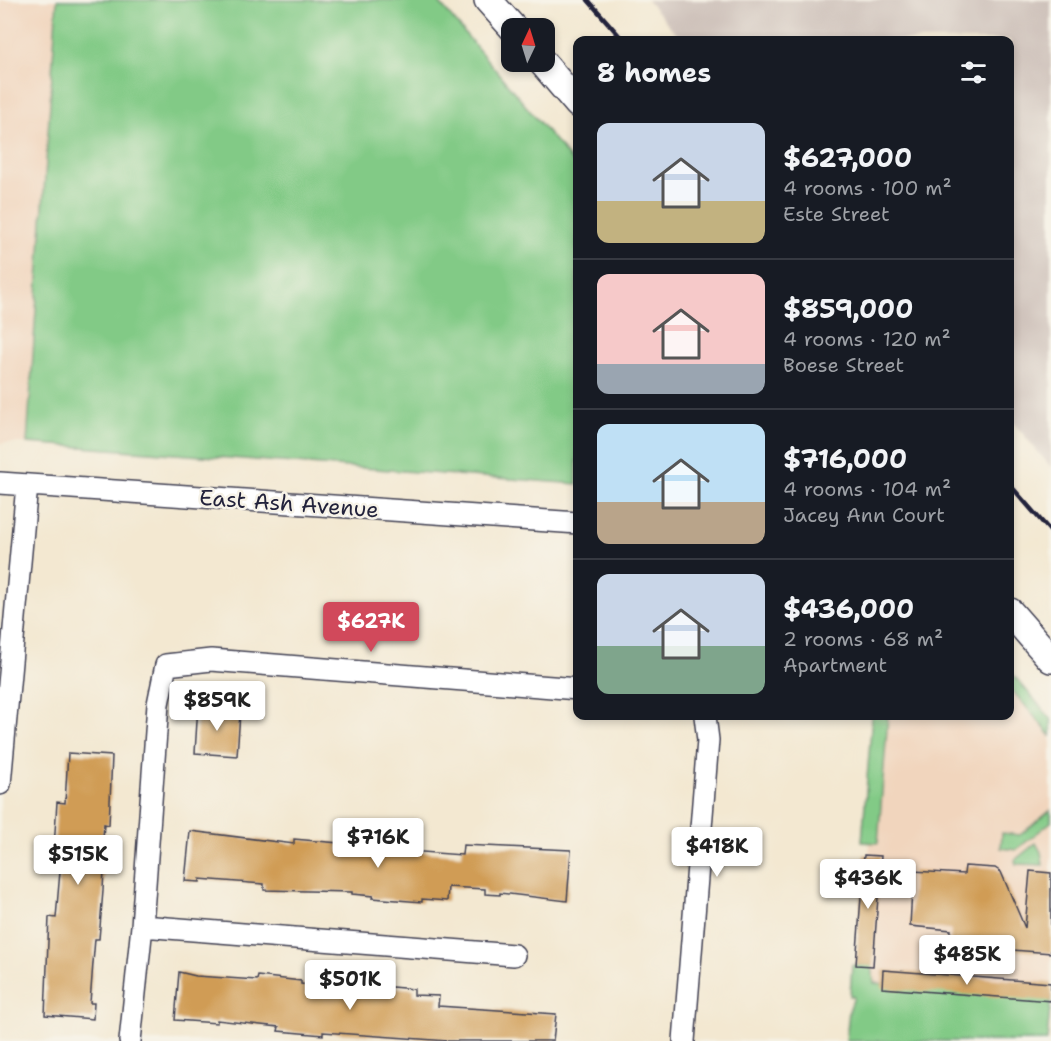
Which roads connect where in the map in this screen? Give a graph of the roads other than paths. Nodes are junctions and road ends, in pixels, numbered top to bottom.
1 (488, 0) edge
2 (504, 18) edge
3 (551, 72) edge
4 (573, 98) edge
5 (0, 483) edge
6 (27, 485) junction
7 (573, 524) edge
8 (1014, 617) edge
9 (1051, 659) edge
10 (573, 689) edge
11 (706, 720) edge
12 (0, 784) edge
13 (142, 926) junction
14 (514, 955) dead end
15 (130, 1041) edge
16 (684, 1041) edge

1 - 2 main road
3 - 4 main road
5 - 6 street, East Ash Avenue
6 - 7 street, East Ash Avenue
6 - 12 street
8 - 9 main road
10 - 13 street
11 - 16 street
13 - 14 street
13 - 15 street

